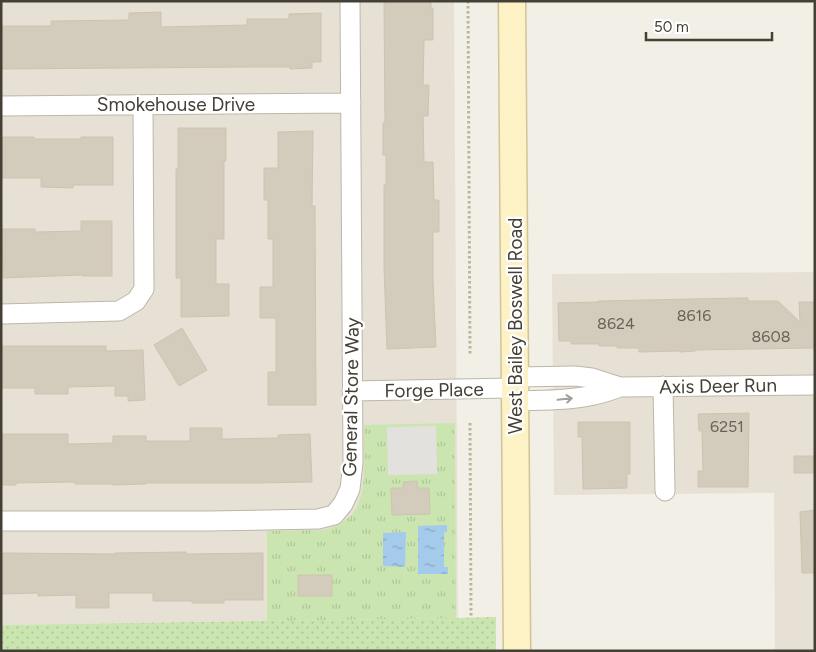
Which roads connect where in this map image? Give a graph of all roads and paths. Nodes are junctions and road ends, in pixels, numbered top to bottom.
1 (350, 1) edge
2 (468, 1) edge
3 (512, 1) edge
4 (351, 103) junction
5 (143, 105) junction
6 (1, 106) edge
7 (1, 314) edge
8 (470, 354) dead end
9 (815, 385) edge
10 (663, 386) junction
11 (516, 389) junction
12 (352, 391) junction
13 (470, 423) dead end
14 (665, 491) dead end
15 (1, 521) edge
16 (471, 616) dead end
17 (517, 651) edge

1 - 4 street, General Store Way
2 - 8 path
3 - 11 main road, West Bailey Boswell Road
4 - 5 street, Smokehouse Drive
4 - 12 street, General Store Way
5 - 6 street, Smokehouse Drive
5 - 7 street
9 - 10 street, Axis Deer Run
10 - 11 street, Axis Deer Run
10 - 14 street
11 - 12 street, Forge Place
11 - 17 main road, West Bailey Boswell Road
12 - 15 street, General Store Way
13 - 16 path

